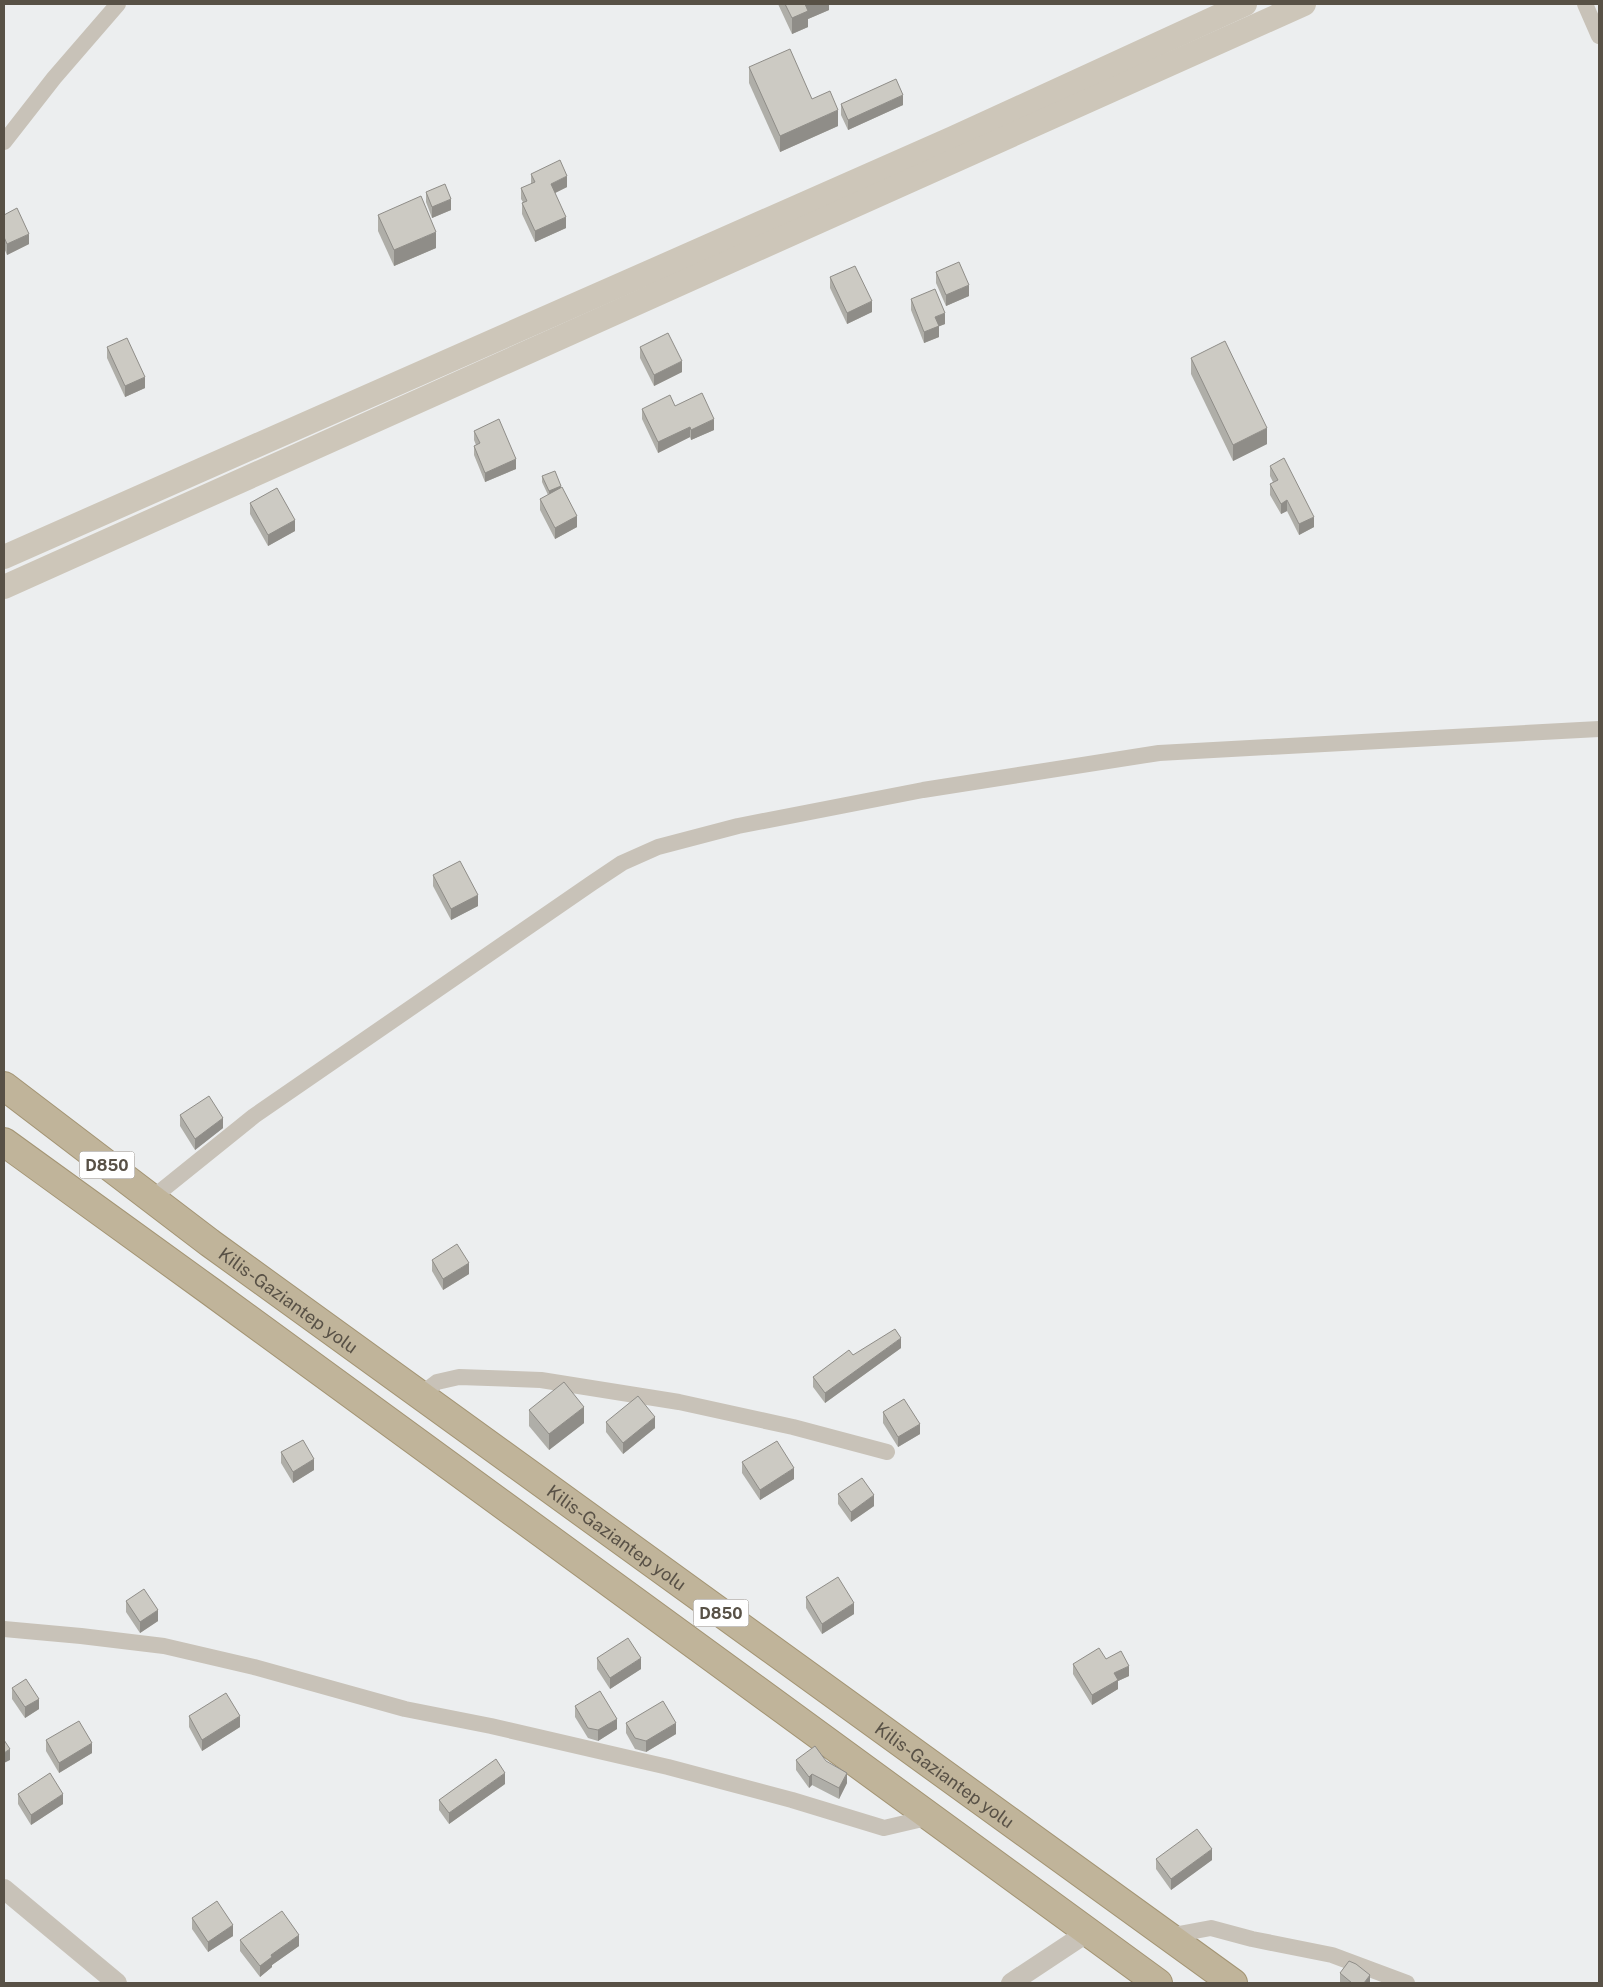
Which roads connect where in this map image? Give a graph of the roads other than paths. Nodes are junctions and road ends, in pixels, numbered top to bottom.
1 (118, 4) edge
2 (1245, 4) edge
3 (1304, 4) edge
4 (1585, 4) edge
5 (1599, 36) edge
6 (4, 142) edge
7 (4, 557) edge
8 (4, 588) edge
9 (1599, 729) edge
10 (4, 1086) edge
11 (4, 1142) edge
12 (152, 1199) junction
13 (420, 1395) junction
14 (887, 1452) dead end
15 (4, 1629) edge
16 (931, 1817) junction
17 (4, 1888) edge
18 (1088, 1932) junction
19 (1168, 1936) junction
20 (117, 1983) edge
21 (1011, 1983) edge
22 (1158, 1983) edge
23 (1233, 1983) edge
24 (1407, 1983) edge

1 - 6 street
2 - 7 main road
3 - 8 main road
4 - 5 street
9 - 12 street
10 - 12 highway, Kilis-Gaziantep yolu / D850
11 - 16 highway, D850
12 - 13 highway, Kilis-Gaziantep yolu / D850
13 - 14 street
13 - 19 highway, Kilis-Gaziantep yolu / D850
15 - 16 street
16 - 18 highway, D850
17 - 20 street
18 - 21 street
18 - 22 highway, D850
19 - 23 highway, Kilis-Gaziantep yolu / D850
19 - 24 street

